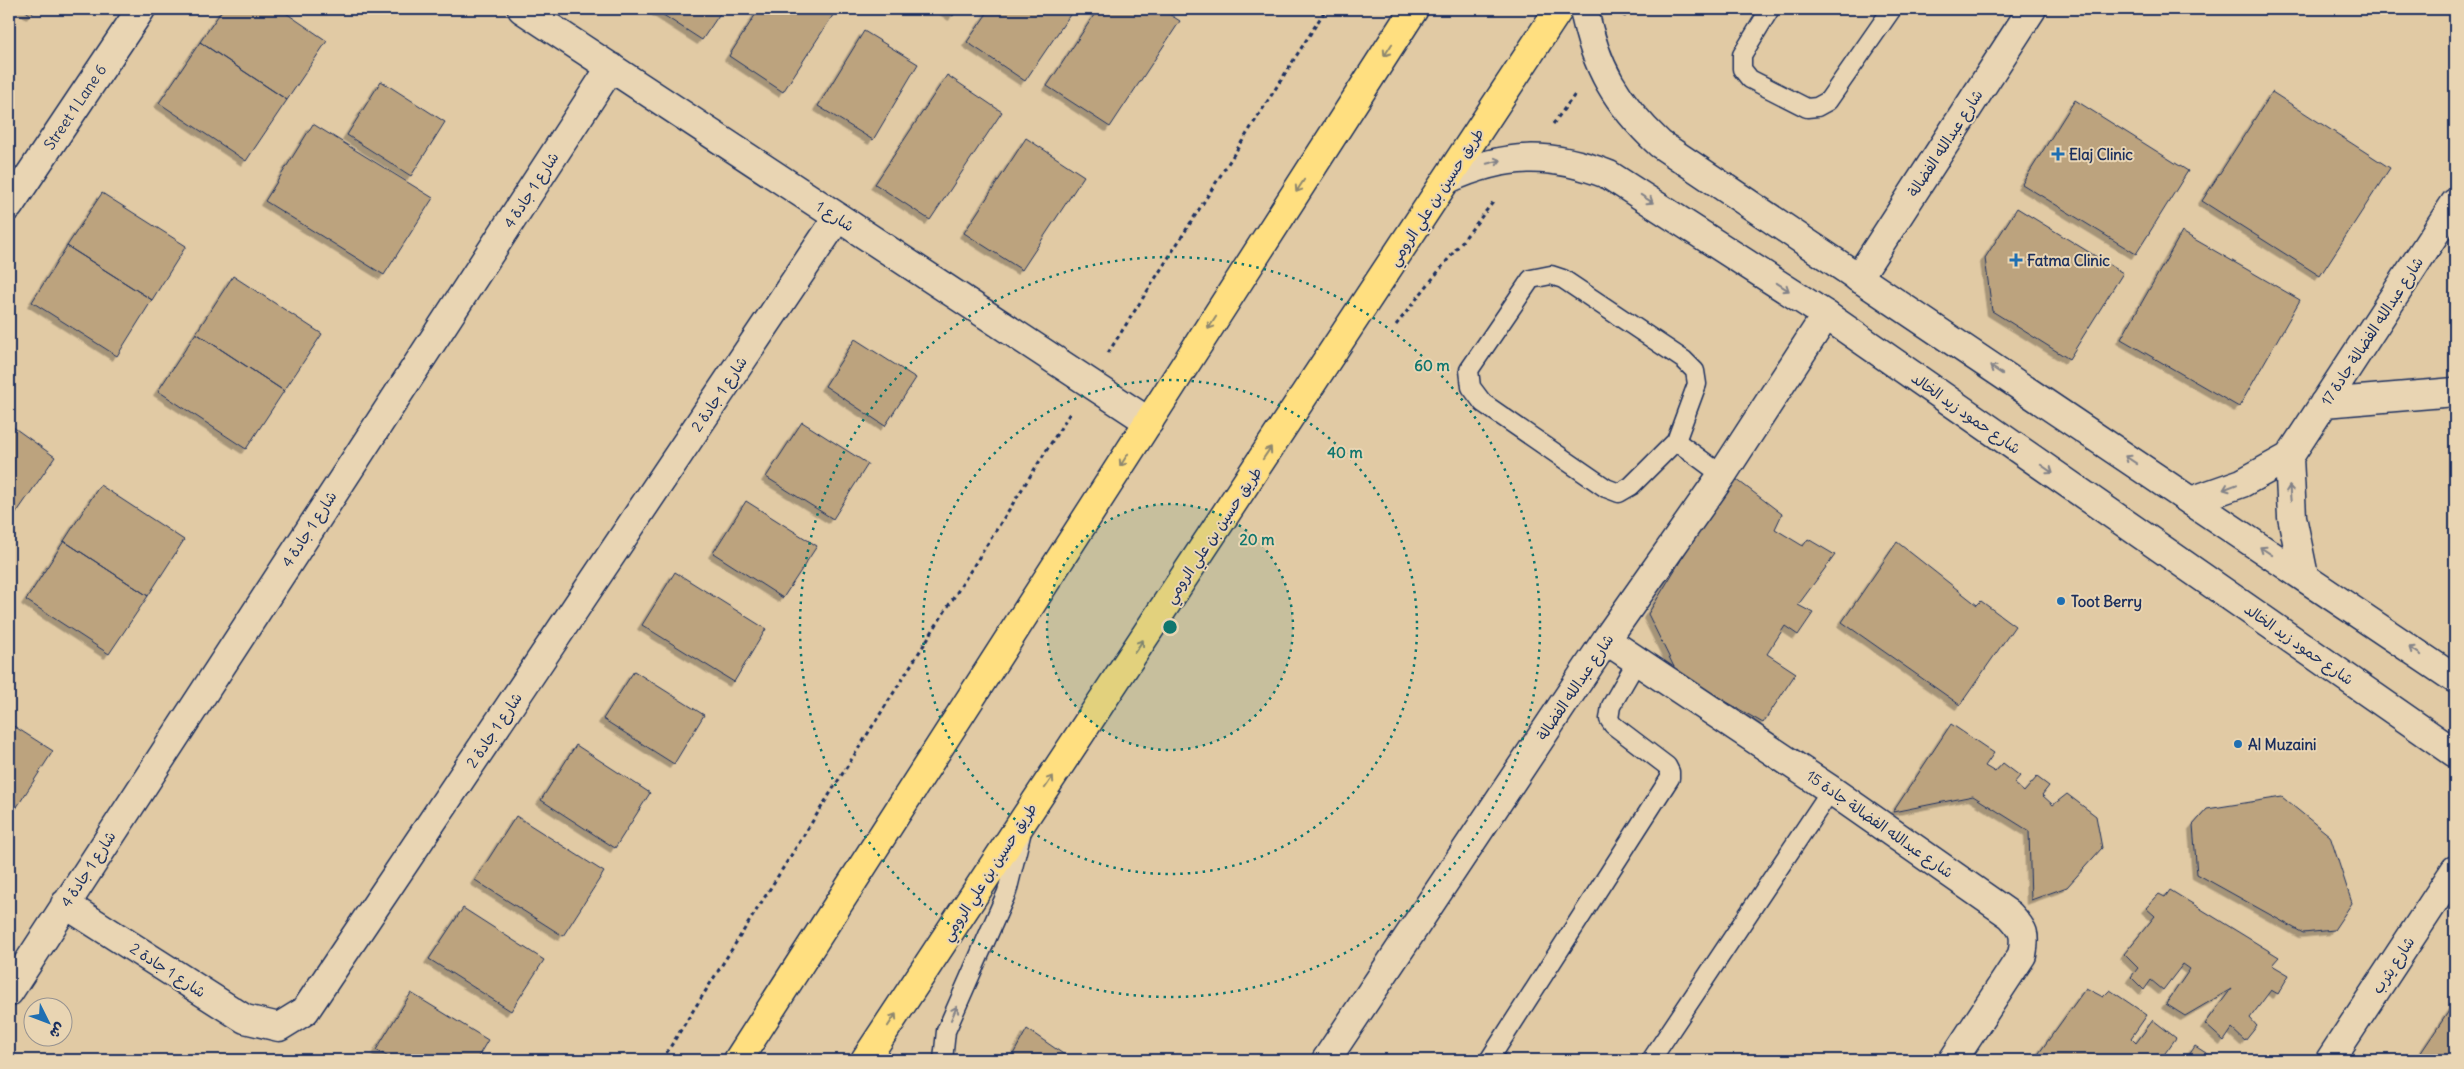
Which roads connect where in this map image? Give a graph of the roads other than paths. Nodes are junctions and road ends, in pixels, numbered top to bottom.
1 (141, 9) edge
2 (522, 9) edge
3 (1414, 9) edge
4 (1560, 9) edge
5 (1584, 9) edge
6 (1770, 9) edge
7 (1892, 9) edge
8 (2032, 9) edge
9 (611, 67) junction
10 (1448, 179) junction
11 (2455, 204) edge
12 (9, 206) edge
13 (838, 217) junction
14 (1858, 278) junction
15 (1826, 316) junction
16 (2455, 392) edge
17 (2324, 403) junction
18 (1148, 422) junction
19 (1676, 441) junction
20 (2289, 457) junction
21 (1722, 475) junction
22 (2191, 501) junction
23 (2304, 576) junction
24 (1606, 640) junction
25 (1637, 661) junction
26 (2455, 679) edge
27 (2455, 753) edge
28 (1831, 790) junction
29 (1024, 819) junction
30 (2455, 870) edge
31 (65, 904) junction
32 (9, 992) edge
33 (738, 1060) edge
34 (865, 1060) edge
35 (943, 1060) edge
36 (1326, 1060) edge
37 (1489, 1060) edge
38 (1651, 1060) edge
39 (1953, 1060) edge
40 (2330, 1060) edge

1 - 12 street, Street 1 Lane 6
2 - 9 street, شارع 1
3 -> 18 highway
4 - 10 highway, طريق حسين بن علي الرومي
5 - 14 street
6 - 7 lane
8 - 14 street, شارع عبدالله الفضالة
9 - 13 street, شارع 1
9 - 31 street, شارع 1 جادة 4
10 -> 15 street, شارع حمود زيد الخالد
29 -> 10 highway, طريق حسين بن علي الرومي
11 - 17 street, شارع عبدالله الفضالة جادة 17
13 - 18 street, شارع 1
13 - 31 street, شارع 1 جادة 2
22 -> 14 street
15 - 21 street, شارع عبدالله الفضالة
15 -> 27 street, شارع حمود زيد الخالد
16 - 17 street
17 - 20 street, شارع عبدالله الفضالة جادة 17
18 -> 33 highway
19 - 19 lane
19 - 21 lane
20 -> 22 street, شارع عبدالله الفضالة جادة 17
23 -> 20 street
21 - 24 street, شارع عبدالله الفضالة
23 -> 22 street
26 -> 23 street
24 - 25 street, شارع عبدالله الفضالة جادة 15
24 - 36 street, شارع عبدالله الفضالة
25 - 28 street, شارع عبدالله الفضالة جادة 15
25 - 37 lane
28 - 38 lane
28 - 39 street, شارع عبدالله الفضالة جادة 15
34 -> 29 highway, طريق حسين بن علي الرومي
35 -> 29 lane
30 - 40 street, شارع يثرب
31 - 32 street, شارع 1 جادة 4

